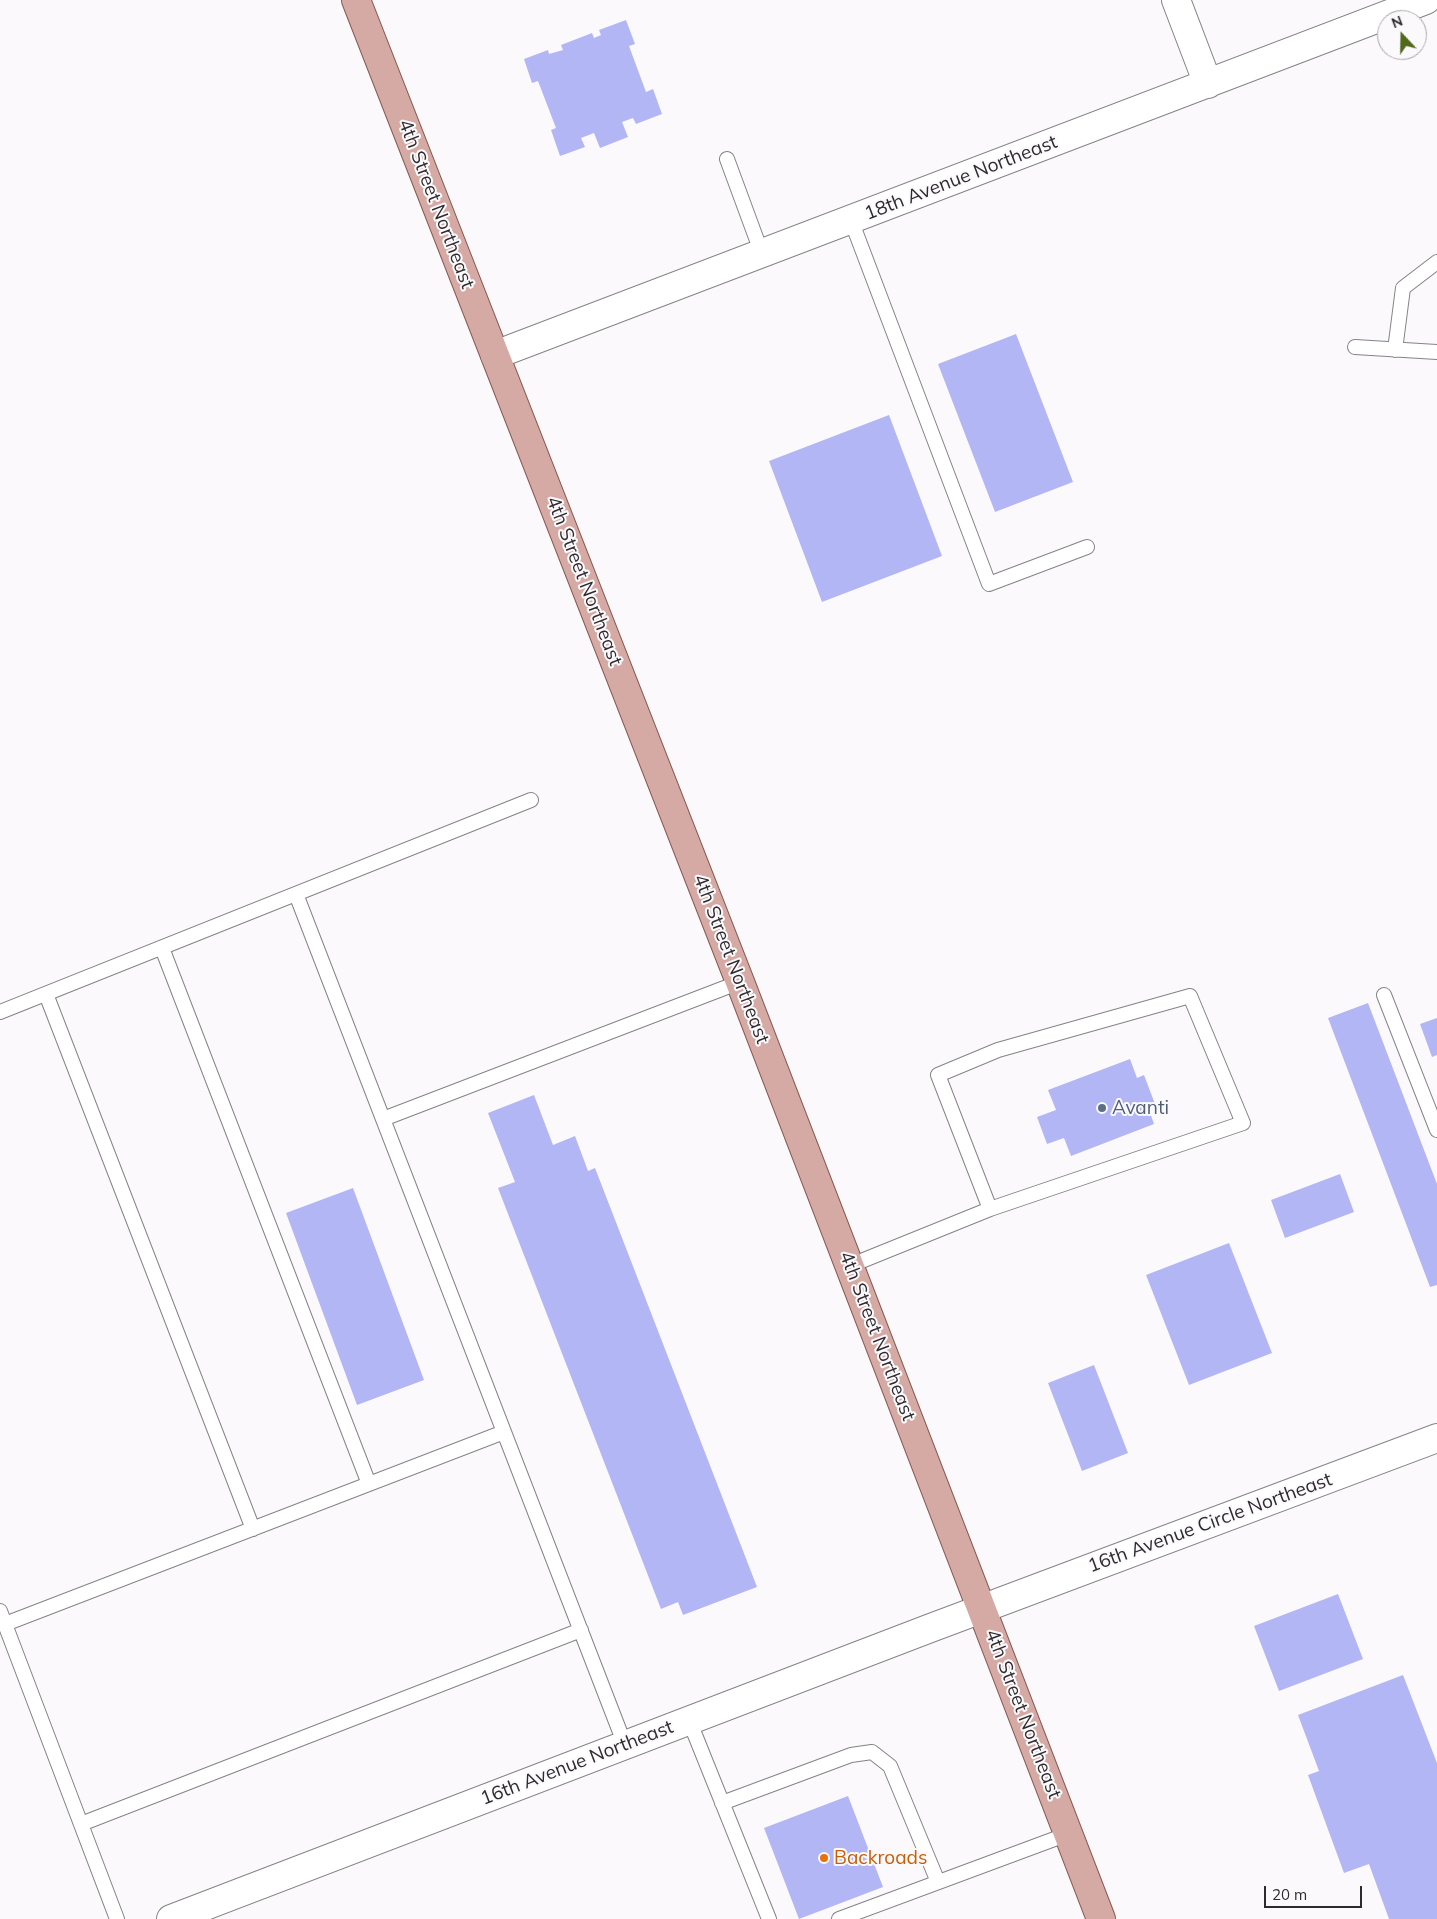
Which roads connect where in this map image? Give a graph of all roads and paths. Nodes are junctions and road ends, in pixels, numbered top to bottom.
1 (356, 0) edge
2 (1176, 0) edge
3 (1426, 0) edge
4 (1208, 84) junction
5 (727, 159) dead end
6 (851, 220) junction
7 (762, 254) junction
8 (1437, 262) edge
9 (1354, 347) dead end
10 (1395, 350) junction
11 (1437, 352) edge
12 (495, 355) junction
13 (1087, 547) dead end
14 (531, 800) dead end
15 (296, 894) junction
16 (162, 948) junction
17 (740, 982) junction
18 (46, 994) junction
19 (1384, 996) dead end
20 (0, 1012) edge
21 (383, 1119) junction
22 (1437, 1130) edge
23 (990, 1209) junction
24 (849, 1266) junction
25 (504, 1432) junction
26 (1437, 1438) edge
27 (369, 1484) junction
28 (253, 1529) junction
29 (982, 1608) junction
30 (0, 1611) edge
31 (5, 1624) junction
32 (581, 1630) junction
33 (689, 1720) junction
34 (625, 1745) junction
35 (722, 1803) junction
36 (81, 1824) junction
37 (1068, 1834) junction
38 (938, 1882) junction
39 (117, 1919) edge
40 (171, 1919) edge
41 (769, 1919) edge
42 (839, 1919) edge
43 (1101, 1919) edge

1 - 12 main road, 4th Street Northeast
2 - 4 street
3 - 4 street, 18th Avenue Northeast
4 - 6 street, 18th Avenue Northeast
5 - 7 lane
6 - 7 street, 18th Avenue Northeast
6 - 13 lane
7 - 12 street, 18th Avenue Northeast
8 - 10 lane
9 - 10 lane
10 - 11 lane
12 - 17 main road, 4th Street Northeast
14 - 15 lane
15 - 16 lane
15 - 21 lane
16 - 18 lane
16 - 27 lane
17 - 21 lane
17 - 24 main road, 4th Street Northeast
18 - 20 lane
18 - 28 lane
19 - 22 lane
21 - 25 lane
23 - 23 lane
23 - 24 lane
24 - 29 main road, 4th Street Northeast
25 - 27 lane
25 - 32 lane
26 - 29 street, 16th Avenue Circle Northeast
27 - 28 lane
28 - 31 lane
29 - 33 street, 16th Avenue Northeast
29 - 37 main road, 4th Street Northeast
30 - 31 lane
31 - 36 lane
32 - 34 lane
32 - 36 lane
33 - 34 street, 16th Avenue Northeast
33 - 35 lane
34 - 40 street, 16th Avenue Northeast
35 - 38 lane
35 - 41 lane
36 - 39 lane
37 - 38 lane
37 - 43 main road, 4th Street Northeast
38 - 42 lane

